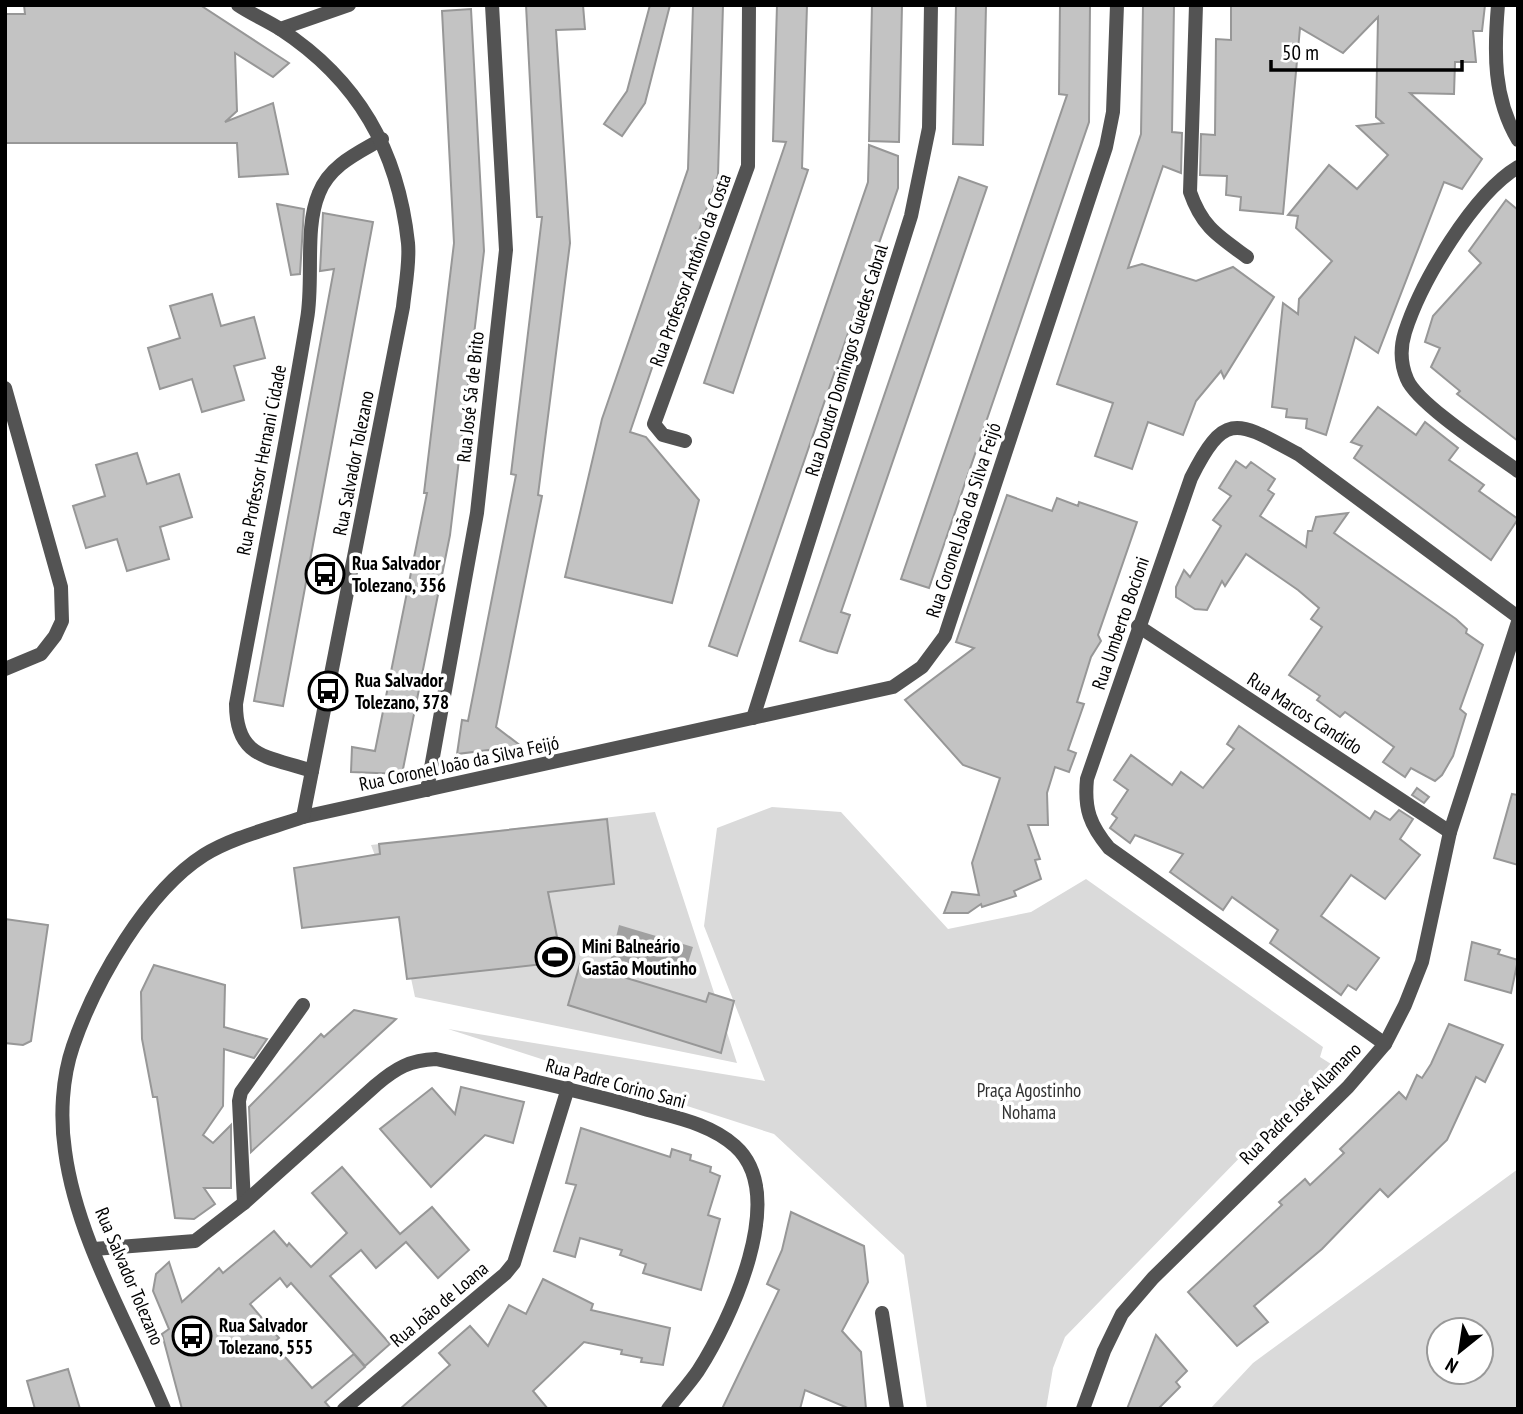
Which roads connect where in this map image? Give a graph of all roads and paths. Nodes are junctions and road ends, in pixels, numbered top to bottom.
1 (238, 5) edge
2 (349, 5) edge
3 (492, 5) edge
4 (749, 5) edge
5 (931, 5) edge
6 (1117, 5) edge
7 (1196, 5) edge
8 (1498, 5) edge
9 (280, 29) junction
10 (382, 139) junction
11 (1518, 140) edge
12 (1518, 167) edge
13 (1247, 257) dead end
14 (5, 388) edge
15 (685, 441) dead end
16 (1518, 471) edge
17 (1518, 620) edge
18 (1138, 626) junction
19 (5, 669) edge
20 (753, 718) junction
21 (312, 771) junction
22 (427, 790) junction
23 (303, 817) junction
24 (1450, 832) junction
25 (303, 1005) dead end
26 (1385, 1044) junction
27 (568, 1088) junction
28 (244, 1203) junction
29 (94, 1249) junction
30 (882, 1313) dead end
31 (164, 1409) edge
32 (344, 1409) edge
33 (668, 1409) edge
34 (897, 1409) edge
35 (1083, 1409) edge

1 - 9 street, Rua Salvador Tolezano
2 - 9 street
3 - 22 street, Rua José Sá de Brito
4 - 15 street, Rua Professor Antônio da Costa
5 - 20 street, Rua Doutor Domingos Guedes Cabral
6 - 20 street, Rua Coronel João da Silva Feijó
7 - 13 street
8 - 11 street
9 - 10 street, Rua Salvador Tolezano
10 - 21 street, Rua Salvador Tolezano
10 - 21 street, Rua Professor Hernani Cidade
12 - 16 street
14 - 19 street
17 - 18 street, Rua Umberto Bocioni
17 - 24 street, Rua Padre José Allamano
18 - 24 street, Rua Marcos Candido
18 - 26 street, Rua Umberto Bocioni
20 - 22 street, Rua Coronel João da Silva Feijó
21 - 23 street, Rua Salvador Tolezano
22 - 23 street, Rua Coronel João da Silva Feijó
23 - 29 street, Rua Salvador Tolezano
24 - 26 street, Rua Padre José Allamano
25 - 28 street
26 - 35 street, Rua Padre José Allamano
27 - 28 street, Rua Padre Corino Sani
27 - 32 street, Rua João de Loana
27 - 33 street, Rua Padre Corino Sani
28 - 29 street, Rua Padre Corino Sani
29 - 31 street, Rua Salvador Tolezano
30 - 34 street

